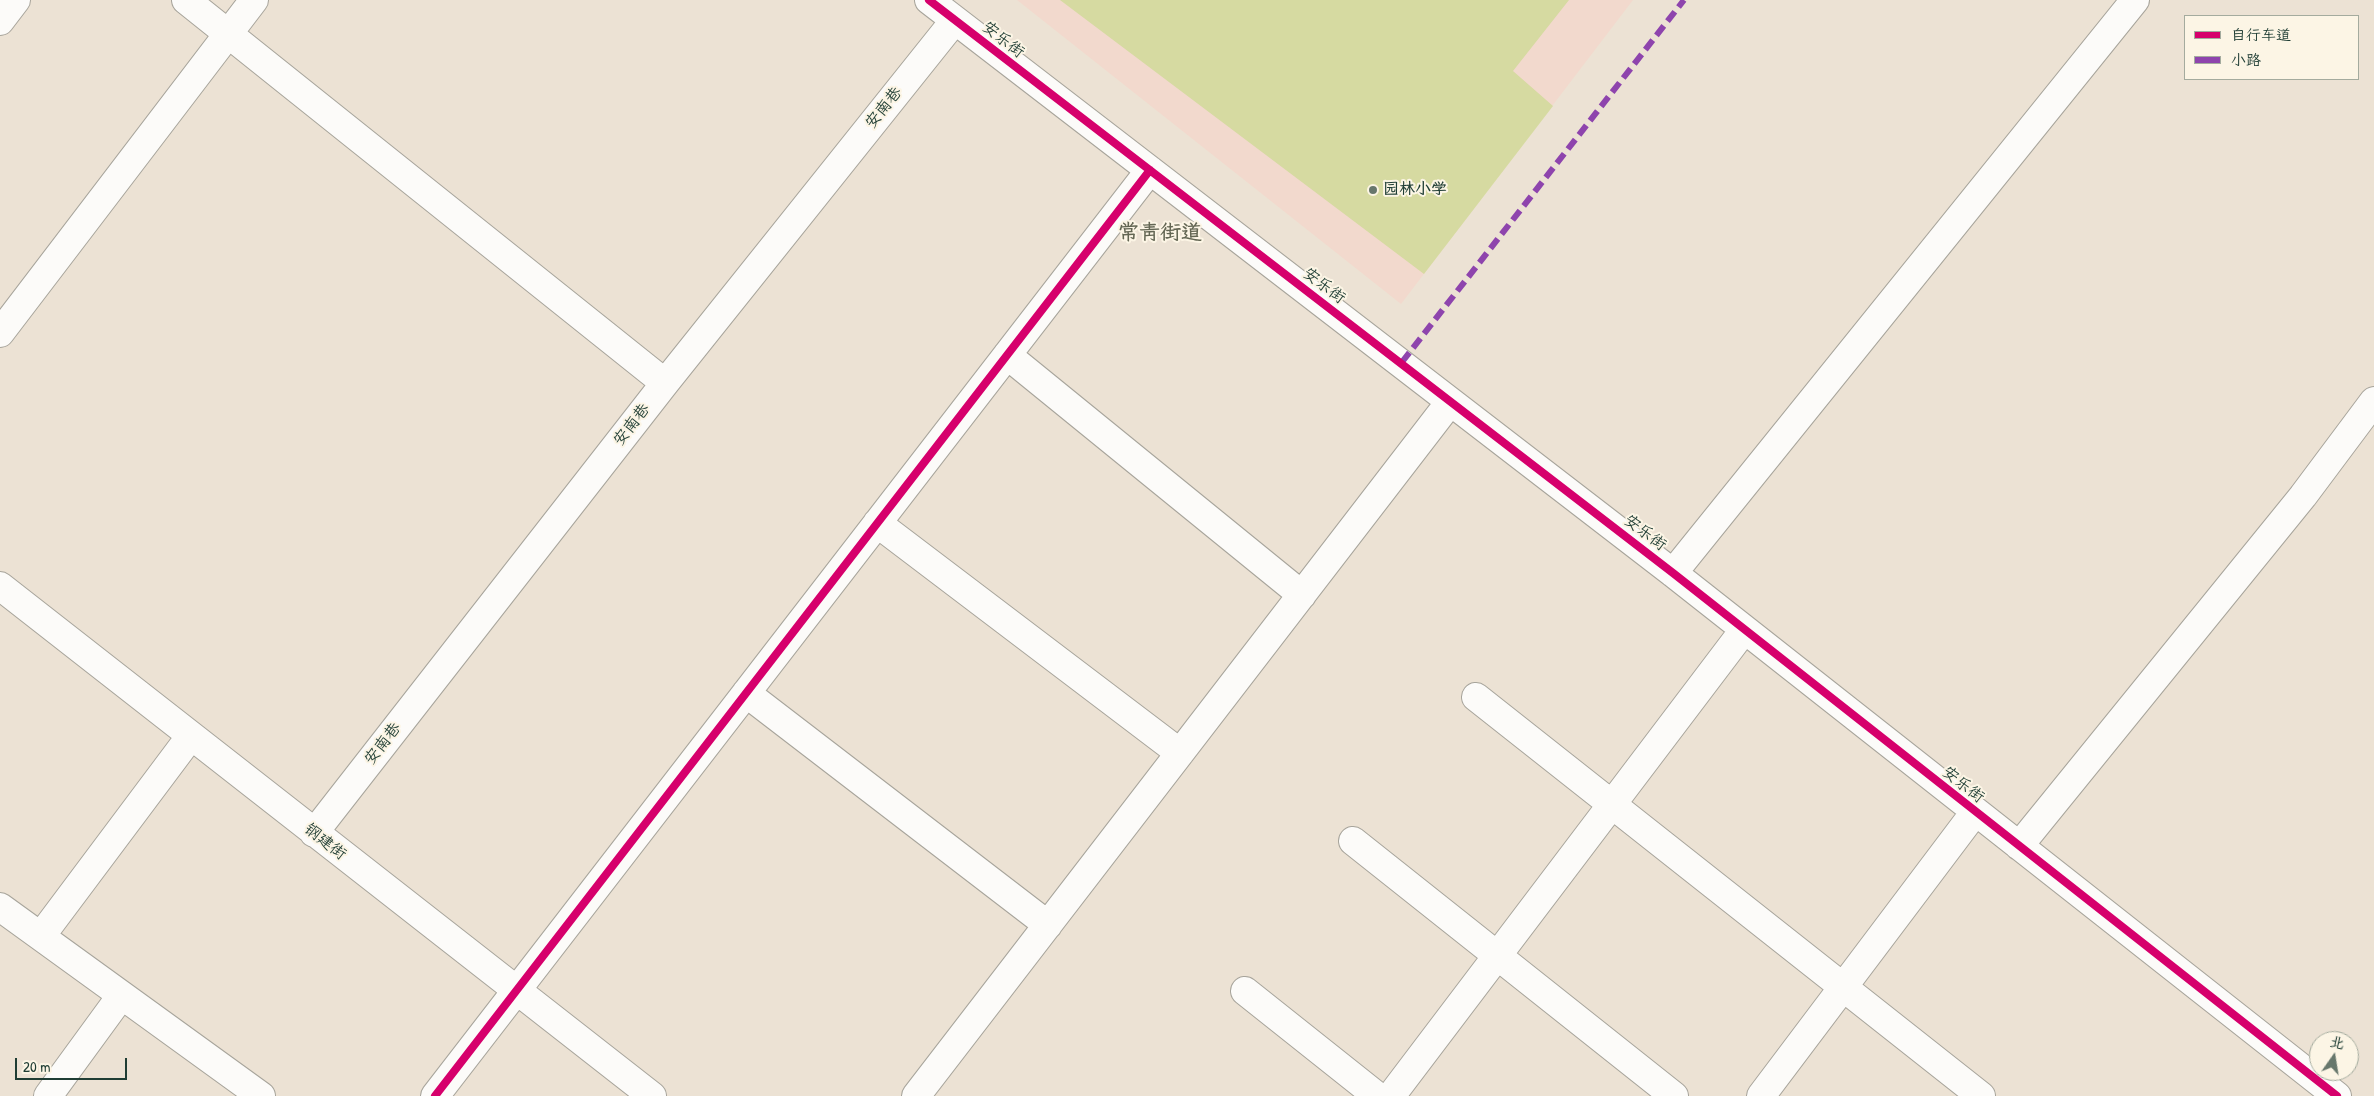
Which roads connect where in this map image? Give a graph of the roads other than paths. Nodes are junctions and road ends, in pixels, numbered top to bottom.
1 (16, 0) edge
2 (186, 0) edge
3 (254, 0) edge
4 (930, 0) edge
5 (2135, 0) edge
6 (954, 20) junction
7 (0, 21) edge
8 (228, 35) junction
9 (1150, 170) junction
10 (0, 333) edge
11 (1007, 355) junction
12 (665, 384) junction
13 (2374, 401) edge
14 (1450, 402) junction
15 (877, 523) junction
16 (1673, 573) junction
17 (0, 586) edge
18 (1302, 595) junction
19 (1744, 630) junction
20 (746, 693) junction
21 (1476, 696) dead end
22 (190, 737) junction
23 (1180, 753) junction
24 (1612, 804) junction
25 (1975, 812) junction
26 (314, 833) junction
27 (1353, 841) dead end
28 (2019, 846) junction
29 (0, 907) edge
30 (1048, 925) junction
31 (41, 936) junction
32 (1497, 956) junction
33 (1843, 987) junction
34 (516, 991) junction
35 (1245, 991) dead end
36 (121, 996) junction
37 (48, 1096) edge
38 (261, 1096) edge
39 (436, 1096) edge
40 (652, 1096) edge
41 (916, 1096) edge
42 (1378, 1096) edge
43 (1391, 1096) edge
44 (1674, 1096) edge
45 (1761, 1096) edge
46 (1981, 1096) edge
47 (2338, 1096) edge

1 - 7 street
2 - 8 street
3 - 8 street
4 - 6 street, 安乐街
5 - 16 street
6 - 9 street, 安乐街
6 - 12 street, 安南巷
8 - 10 street
8 - 12 street
9 - 11 street
9 - 14 street, 安乐街
11 - 15 street
11 - 18 street
12 - 26 street, 安南巷
13 - 28 street
14 - 16 street, 安乐街
14 - 18 street
15 - 20 street
15 - 23 street
16 - 19 street, 安乐街
17 - 22 street, 钢建街
18 - 23 street
19 - 24 street
19 - 25 street, 安乐街
20 - 30 street
20 - 34 street
21 - 24 street
22 - 26 street, 钢建街
22 - 31 street
23 - 30 street
24 - 32 street
24 - 33 street
25 - 28 street, 安乐街
25 - 33 street
26 - 34 street, 钢建街
27 - 32 street
28 - 47 street, 安乐街
29 - 31 street
30 - 41 street
31 - 36 street
32 - 43 street
32 - 44 street
33 - 45 street
33 - 46 street
34 - 39 street
34 - 40 street, 钢建街
35 - 42 street
36 - 37 street
36 - 38 street

